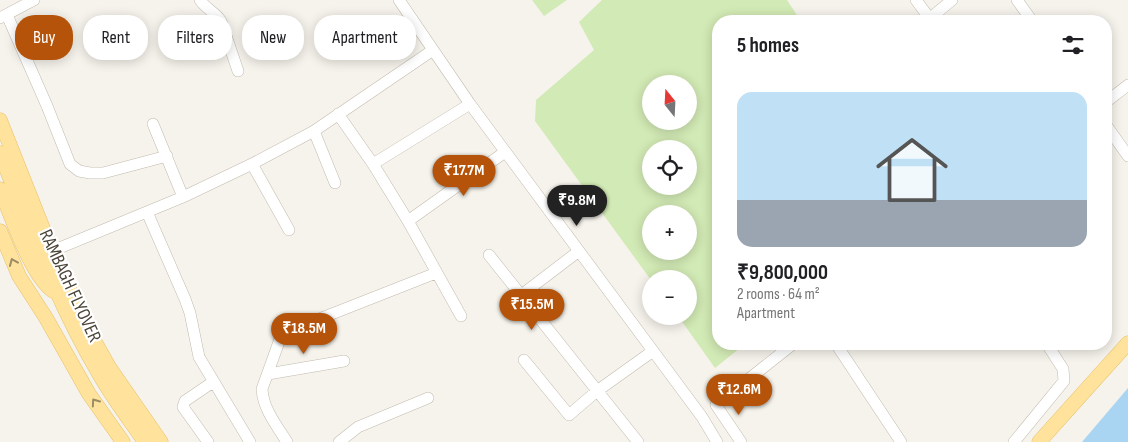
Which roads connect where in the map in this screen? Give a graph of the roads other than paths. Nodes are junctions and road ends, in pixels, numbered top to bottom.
1 (34, 0) edge
2 (200, 0) edge
3 (399, 0) edge
4 (916, 0) edge
5 (952, 0) edge
6 (1017, 0) edge
7 (926, 15) edge
8 (935, 15) edge
9 (1028, 15) edge
10 (4, 16) edge
11 (433, 50) junction
12 (238, 72) dead end
13 (1128, 85) edge
14 (1112, 97) edge
15 (470, 104) junction
16 (338, 114) junction
17 (0, 120) edge
18 (153, 124) dead end
19 (314, 131) junction
20 (1112, 133) edge
21 (0, 137) edge
22 (505, 152) junction
23 (0, 153) edge
24 (167, 156) junction
25 (1128, 156) edge
26 (252, 164) junction
27 (373, 164) junction
28 (335, 183) dead end
29 (0, 189) edge
30 (183, 197) junction
31 (147, 212) junction
32 (408, 221) junction
33 (289, 230) dead end
34 (0, 233) edge
35 (52, 251) junction
36 (579, 251) junction
37 (489, 255) dead end
38 (436, 273) junction
39 (58, 294) junction
40 (520, 296) junction
41 (461, 316) dead end
42 (1128, 343) edge
43 (785, 350) edge
44 (840, 350) edge
45 (1051, 350) edge
46 (653, 351) junction
47 (524, 360) dead end
48 (344, 361) dead end
49 (268, 374) junction
50 (213, 382) junction
51 (596, 391) junction
52 (428, 398) dead end
53 (123, 442) edge
54 (145, 442) edge
55 (152, 442) edge
56 (161, 442) edge
57 (208, 442) edge
58 (250, 442) edge
59 (287, 442) edge
60 (339, 442) edge
61 (638, 442) edge
62 (718, 442) edge
63 (741, 442) edge
64 (901, 442) edge
65 (1014, 442) edge
66 (1039, 442) edge

1 - 10 street
2 - 12 street
3 - 11 street
4 - 7 street
5 - 8 street
6 - 9 street
10 - 24 street
11 - 15 street
11 - 16 street
13 - 14 street
15 - 22 street
15 - 27 street
16 - 19 street
16 - 27 street
17 - 35 main road, RAMBAGH FLYOVER
18 - 24 street
19 - 26 street
19 - 28 street
20 - 25 street
21 - 55 main road
22 - 32 street
22 - 36 street
23 - 39 main road, RAMBAGH FLYOVER
24 - 30 street
26 - 30 street
26 - 33 street
27 - 32 street
29 - 39 main road
30 - 31 street
31 - 35 street
31 - 50 street
32 - 38 street
53 -> 34 main road
35 - 56 main road, RAMBAGH FLYOVER
36 - 40 street
36 - 46 street
37 - 40 street
38 - 41 street
38 - 49 street
39 - 54 main road, RAMBAGH FLYOVER
40 - 51 street
42 - 66 main road
43 - 63 street
44 - 64 street
45 - 65 street
46 - 51 street
46 - 62 street
47 - 51 street
48 - 49 street
49 - 59 street
50 - 57 street
50 - 58 street
51 - 61 street
52 - 60 street

